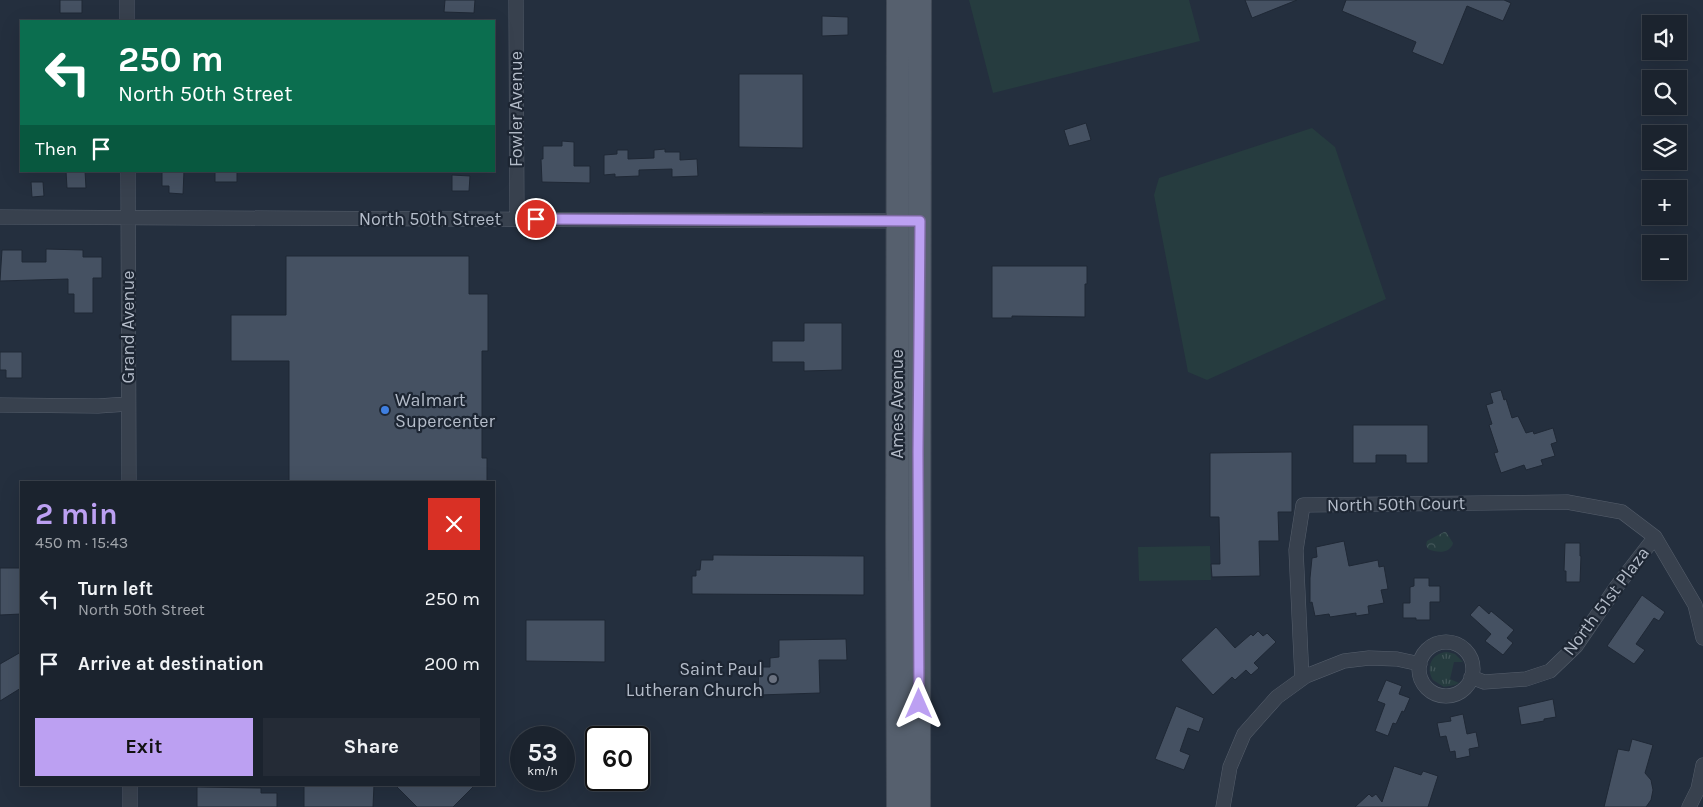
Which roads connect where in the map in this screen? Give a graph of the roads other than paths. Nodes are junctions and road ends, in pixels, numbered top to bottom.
1 (127, 0) edge
2 (516, 0) edge
3 (898, 0) edge
4 (920, 0) edge
5 (127, 20) edge
6 (128, 172) edge
7 (0, 217) edge
8 (128, 218) junction
9 (517, 219) junction
10 (898, 221) junction
11 (920, 221) junction
12 (128, 404) junction
13 (0, 405) edge
14 (129, 481) edge
15 (1655, 537) junction
16 (1703, 638) edge
17 (1420, 664) junction
18 (1471, 678) junction
19 (1302, 679) junction
20 (1703, 765) edge
21 (130, 786) edge
22 (130, 807) edge
23 (898, 807) edge
24 (919, 807) edge
25 (1224, 807) edge
26 (1690, 807) edge

1 - 5 street
2 - 9 street, Fowler Avenue
3 - 10 main road, Ames Avenue
4 - 11 main road, Ames Avenue
6 - 8 street, Grand Avenue
7 - 8 street, North 50th Street
8 - 9 street, North 50th Street
8 - 12 street, Grand Avenue
9 - 10 street, North 50th Street
10 - 11 street, North 50th Street
10 - 23 main road, Ames Avenue
11 - 24 main road, Ames Avenue
12 - 13 street
12 - 14 street, Grand Avenue
15 - 16 street
15 - 18 street, North 51st Plaza
15 - 19 street, North 50th Court
17 - 18 street
17 - 18 street
17 - 19 street
19 - 25 street
20 - 26 street
21 - 22 street

